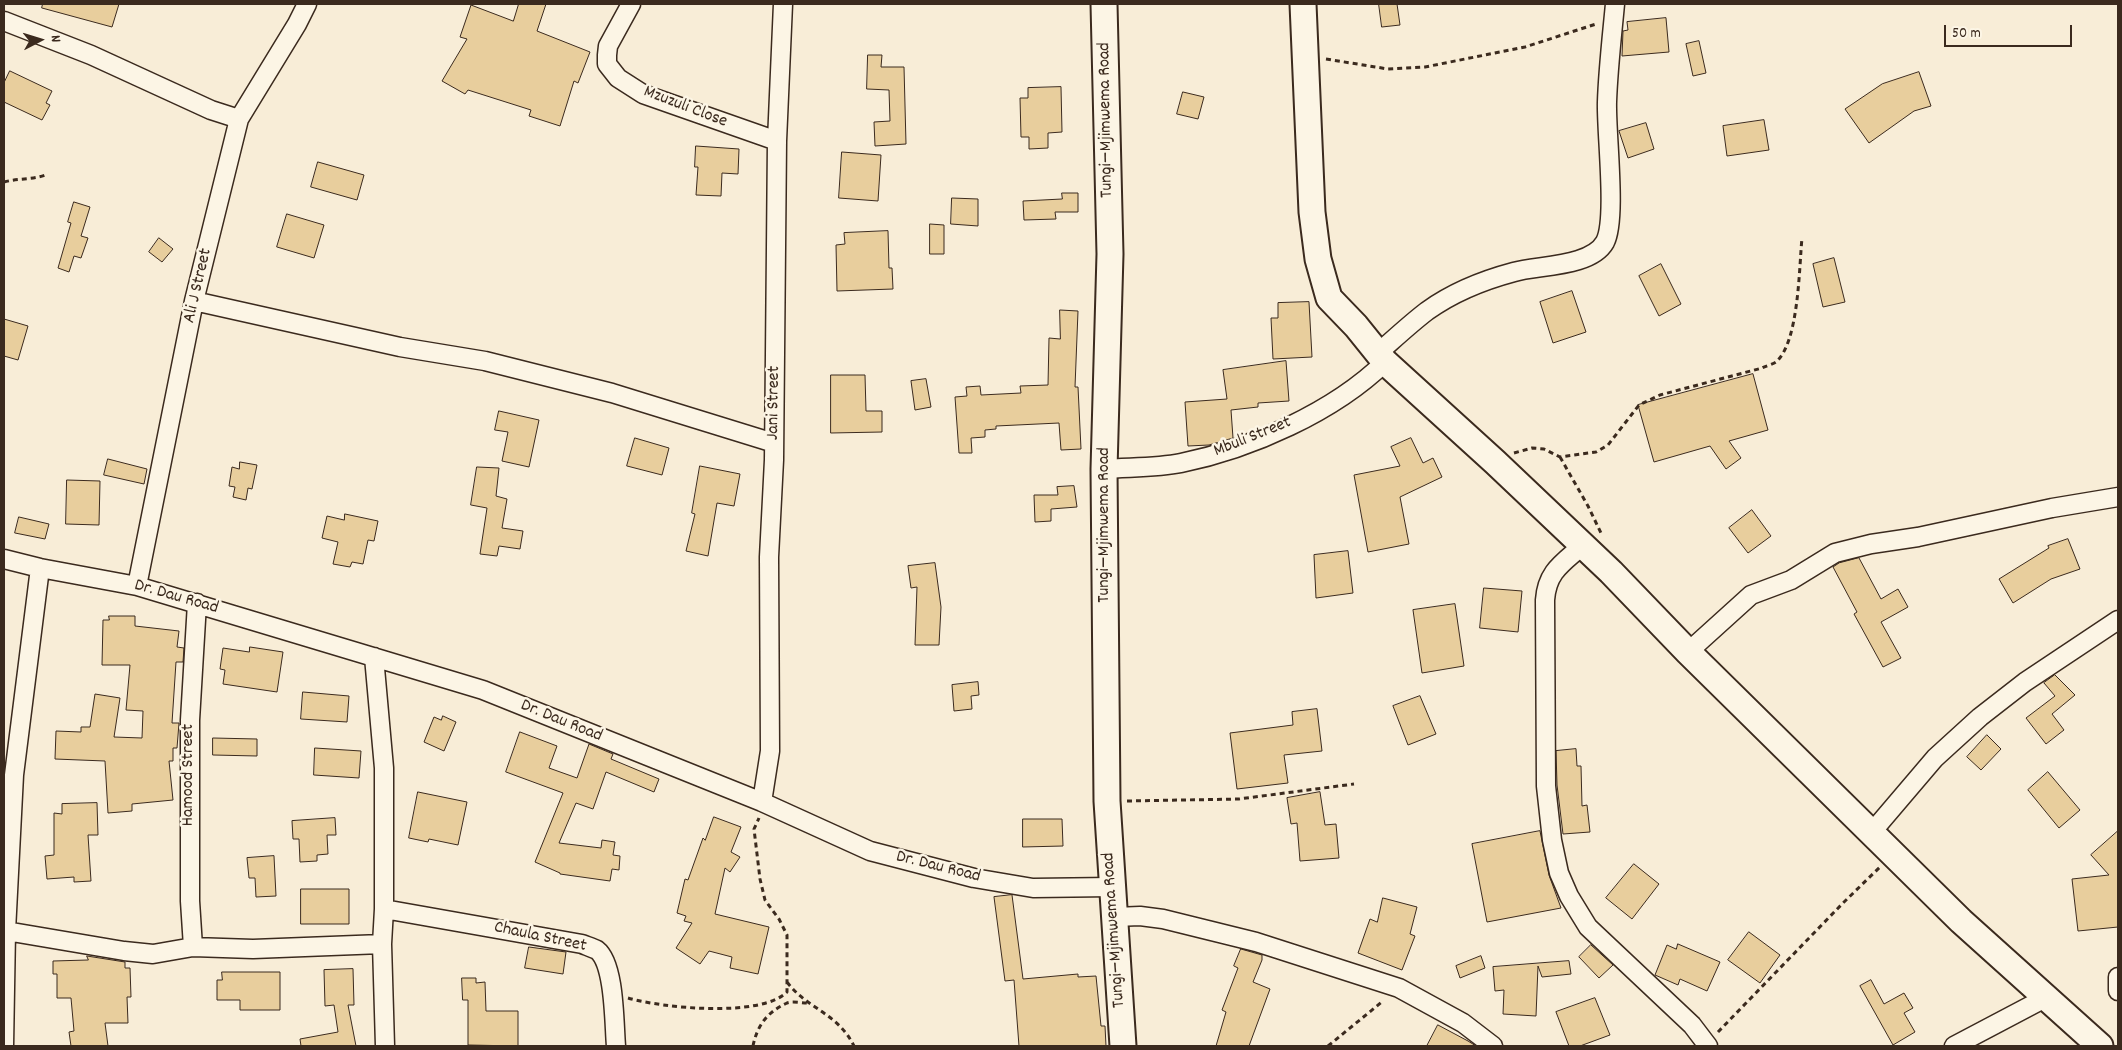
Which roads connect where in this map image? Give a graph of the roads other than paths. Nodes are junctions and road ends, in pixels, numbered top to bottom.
1 (307, 4) edge
2 (631, 4) edge
3 (783, 4) edge
4 (1104, 4) edge
5 (1303, 4) edge
6 (1614, 11) edge
7 (4, 21) edge
8 (239, 119) junction
9 (777, 141) junction
10 (194, 301) junction
11 (1382, 357) junction
12 (774, 443) junction
13 (1104, 469) junction
14 (2118, 498) edge
15 (1593, 542) junction
16 (4, 559) edge
17 (40, 568) junction
18 (137, 586) junction
19 (197, 603) junction
20 (2118, 620) edge
21 (1688, 652) junction
22 (374, 657) junction
23 (9, 775) edge
24 (765, 804) junction
25 (1872, 832) junction
26 (1112, 887) junction
27 (384, 909) junction
28 (1115, 917) junction
29 (6, 931) junction
30 (382, 944) junction
31 (194, 947) junction
32 (2118, 977) edge
33 (2118, 991) edge
34 (2047, 997) junction
35 (1708, 1045) edge
36 (4, 1046) edge
37 (385, 1046) edge
38 (616, 1046) edge
39 (1123, 1046) edge
40 (1493, 1046) edge
41 (1954, 1046) edge
42 (2100, 1046) edge

1 - 8 street, Ali J Street
2 - 9 street, Mzuzuli Close
3 - 9 street, Jani Street
4 - 13 street, Tungi—Mjimwema Road
5 - 11 street
6 - 11 street, Mbuli Street
7 - 8 street
8 - 10 street, Ali J Street
9 - 12 street, Jani Street
10 - 12 street
10 - 18 street, Ali J Street
11 - 13 street, Mbuli Street
11 - 15 street
12 - 24 street, Jani Street
13 - 26 street, Tungi—Mjimwema Road
14 - 21 street
15 - 21 street
15 - 35 street
16 - 17 street, Dr. Dau Road
17 - 18 street, Dr. Dau Road
17 - 23 street
18 - 19 street, Dr. Dau Road
19 - 22 street, Dr. Dau Road
19 - 31 street, Hamood Street
20 - 25 street
21 - 25 street
22 - 24 street, Dr. Dau Road
22 - 27 street
23 - 29 street
24 - 26 street, Dr. Dau Road
25 - 34 street
26 - 28 street, Tungi—Mjimwema Road
27 - 30 street
27 - 38 street, Chaula Street
28 - 39 street, Tungi—Mjimwema Road
28 - 40 street
29 - 31 street
29 - 36 street
30 - 31 street
30 - 37 street
32 - 33 street
34 - 41 street
34 - 42 street

